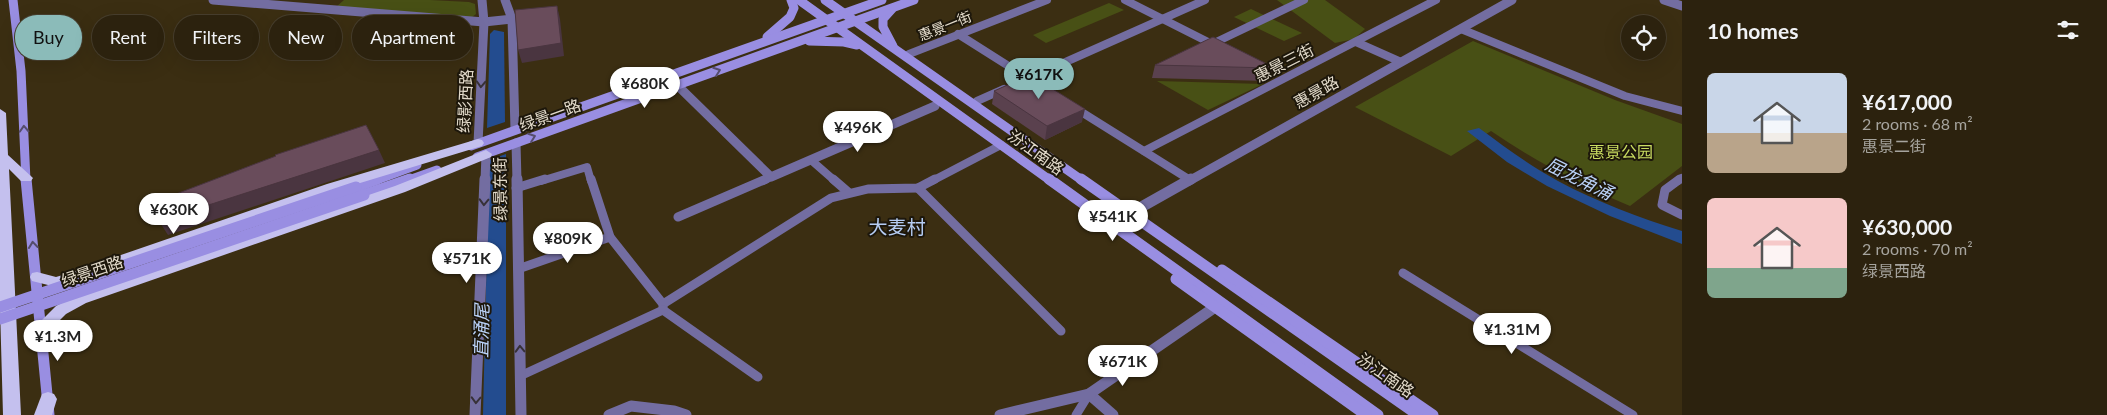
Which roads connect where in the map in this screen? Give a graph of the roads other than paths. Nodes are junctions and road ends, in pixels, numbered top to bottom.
1 (13, 0) edge
2 (213, 0) edge
3 (328, 0) edge
4 (482, 0) edge
5 (505, 0) edge
6 (791, 0) edge
7 (799, 0) edge
8 (825, 0) edge
9 (882, 0) edge
10 (914, 0) edge
11 (1046, 0) edge
12 (1125, 0) edge
13 (1205, 0) edge
14 (1304, 0) edge
15 (1436, 0) edge
16 (1512, 0) edge
17 (1664, 0) edge
18 (1682, 6) edge
19 (894, 8) junction
20 (317, 9) junction
21 (844, 13) junction
22 (1162, 18) junction
23 (512, 19) junction
24 (826, 20) junction
25 (856, 21) junction
26 (484, 22) junction
27 (837, 28) junction
28 (1461, 29) junction
29 (958, 34) junction
30 (761, 42) junction
31 (796, 42) junction
32 (1356, 42) junction
33 (1212, 44) junction
34 (859, 46) junction
35 (892, 46) junction
36 (1220, 48) edge
37 (909, 54) junction
38 (1401, 62) junction
39 (1273, 75) edge
40 (1028, 78) junction
41 (1282, 80) junction
42 (1020, 82) edge
43 (677, 85) junction
44 (1011, 86) edge
45 (1045, 89) edge
46 (977, 101) junction
47 (1070, 104) edge
48 (935, 106) junction
49 (1682, 112) edge
50 (0, 113) edge
51 (1013, 129) junction
52 (515, 130) junction
53 (516, 143) junction
54 (997, 147) junction
55 (482, 149) junction
56 (1144, 151) junction
57 (1, 155) edge
58 (811, 160) junction
59 (771, 177) junction
60 (26, 178) junction
61 (1682, 178) edge
62 (1190, 180) junction
63 (516, 188) junction
64 (918, 188) junction
65 (360, 190) junction
66 (848, 192) junction
67 (1136, 210) junction
68 (1682, 215) edge
69 (678, 217) dead end
70 (610, 237) junction
71 (518, 269) junction
72 (1403, 273) dead end
73 (37, 277) junction
74 (1219, 305) junction
75 (0, 307) edge
76 (663, 307) junction
77 (0, 319) edge
78 (42, 328) junction
79 (1061, 331) dead end
80 (520, 376) junction
81 (758, 377) dead end
82 (1089, 394) junction
83 (46, 410) edge
84 (12, 415) edge
85 (475, 415) edge
86 (521, 415) edge
87 (609, 415) edge
88 (686, 415) edge
89 (1000, 415) edge
90 (1076, 415) edge
91 (1113, 415) edge
92 (1366, 415) edge
93 (1378, 415) edge
94 (1418, 415) edge
95 (1433, 415) edge
96 (1633, 415) edge

60 -> 1 main road
2 - 20 street
3 - 20 street
4 - 26 street, 绿影西路
5 - 23 street
6 - 30 main road
7 - 24 main road, 汾江南路
8 - 21 main road
9 - 21 main road, 绿景一路
10 - 19 main road, 绿景一路
11 - 29 street, 惠景一街
12 - 22 street
13 - 22 street
14 - 33 street
15 - 32 street, 惠景三街
16 - 28 street, 惠景路
17 - 18 street
19 - 25 main road, 绿景一路
19 - 35 main road
20 - 26 street
21 - 24 main road, 绿景一路
21 - 25 main road
22 - 33 street
22 - 40 street
23 - 26 street
23 - 52 street
24 - 27 main road, 汾江南路
24 - 30 main road, 绿景一路
25 - 27 main road, 绿景一路
25 - 35 main road
26 -> 55 street, 绿影西路
27 - 31 main road, 绿景一路
27 - 34 main road, 汾江南路
28 - 38 street, 惠景路
28 - 49 street
29 - 37 street, 惠景一街
29 - 40 street
30 - 52 main road, 绿景一路
31 - 34 main road
43 -> 31 main road, 绿景一路
32 - 38 street
32 - 41 street, 惠景三街
33 - 36 street
34 - 48 main road
34 - 54 main road, 汾江南路
35 - 37 main road
35 - 51 main road, 汾江南路
37 - 46 main road
38 - 62 street, 惠景路
39 - 41 street
40 - 42 street
40 - 45 street
41 - 56 street, 惠景三街
53 -> 43 main road, 绿景一路
43 - 59 street
44 - 46 street
46 - 51 main road
47 - 56 street
48 - 54 main road
48 - 58 street
50 - 57 highway
51 - 67 main road
51 - 94 main road, 汾江南路
52 - 55 main road, 绿景一路
53 - 55 main road, 绿景一路
53 - 63 street, 绿景东街
54 - 64 street
54 - 74 main road, 汾江南路
55 - 65 main road, 绿景一路
55 - 73 highway
55 - 78 highway
55 -> 85 street, 绿景东街
56 - 62 street
57 - 60 highway
57 - 84 highway
58 - 59 street
58 - 66 street
59 - 69 street
73 -> 60 main road
61 - 68 street
62 - 67 street, 惠景路
63 - 70 street
63 - 71 street, 绿景东街
64 - 66 street
64 - 79 street
65 - 75 main road, 绿景西路, bridge
65 - 77 main road, 绿景西路, bridge
66 - 76 street
67 - 95 main road
70 - 71 street
70 - 76 street
80 -> 71 street, 绿景东街
72 - 96 street
73 - 78 main road
74 - 82 street
74 - 92 main road
74 - 93 main road, 汾江南路
76 - 80 street
76 - 81 street
78 - 83 main road
80 - 86 street, 绿景东街
82 - 89 street
82 - 90 street
82 - 91 street
87 - 88 street

